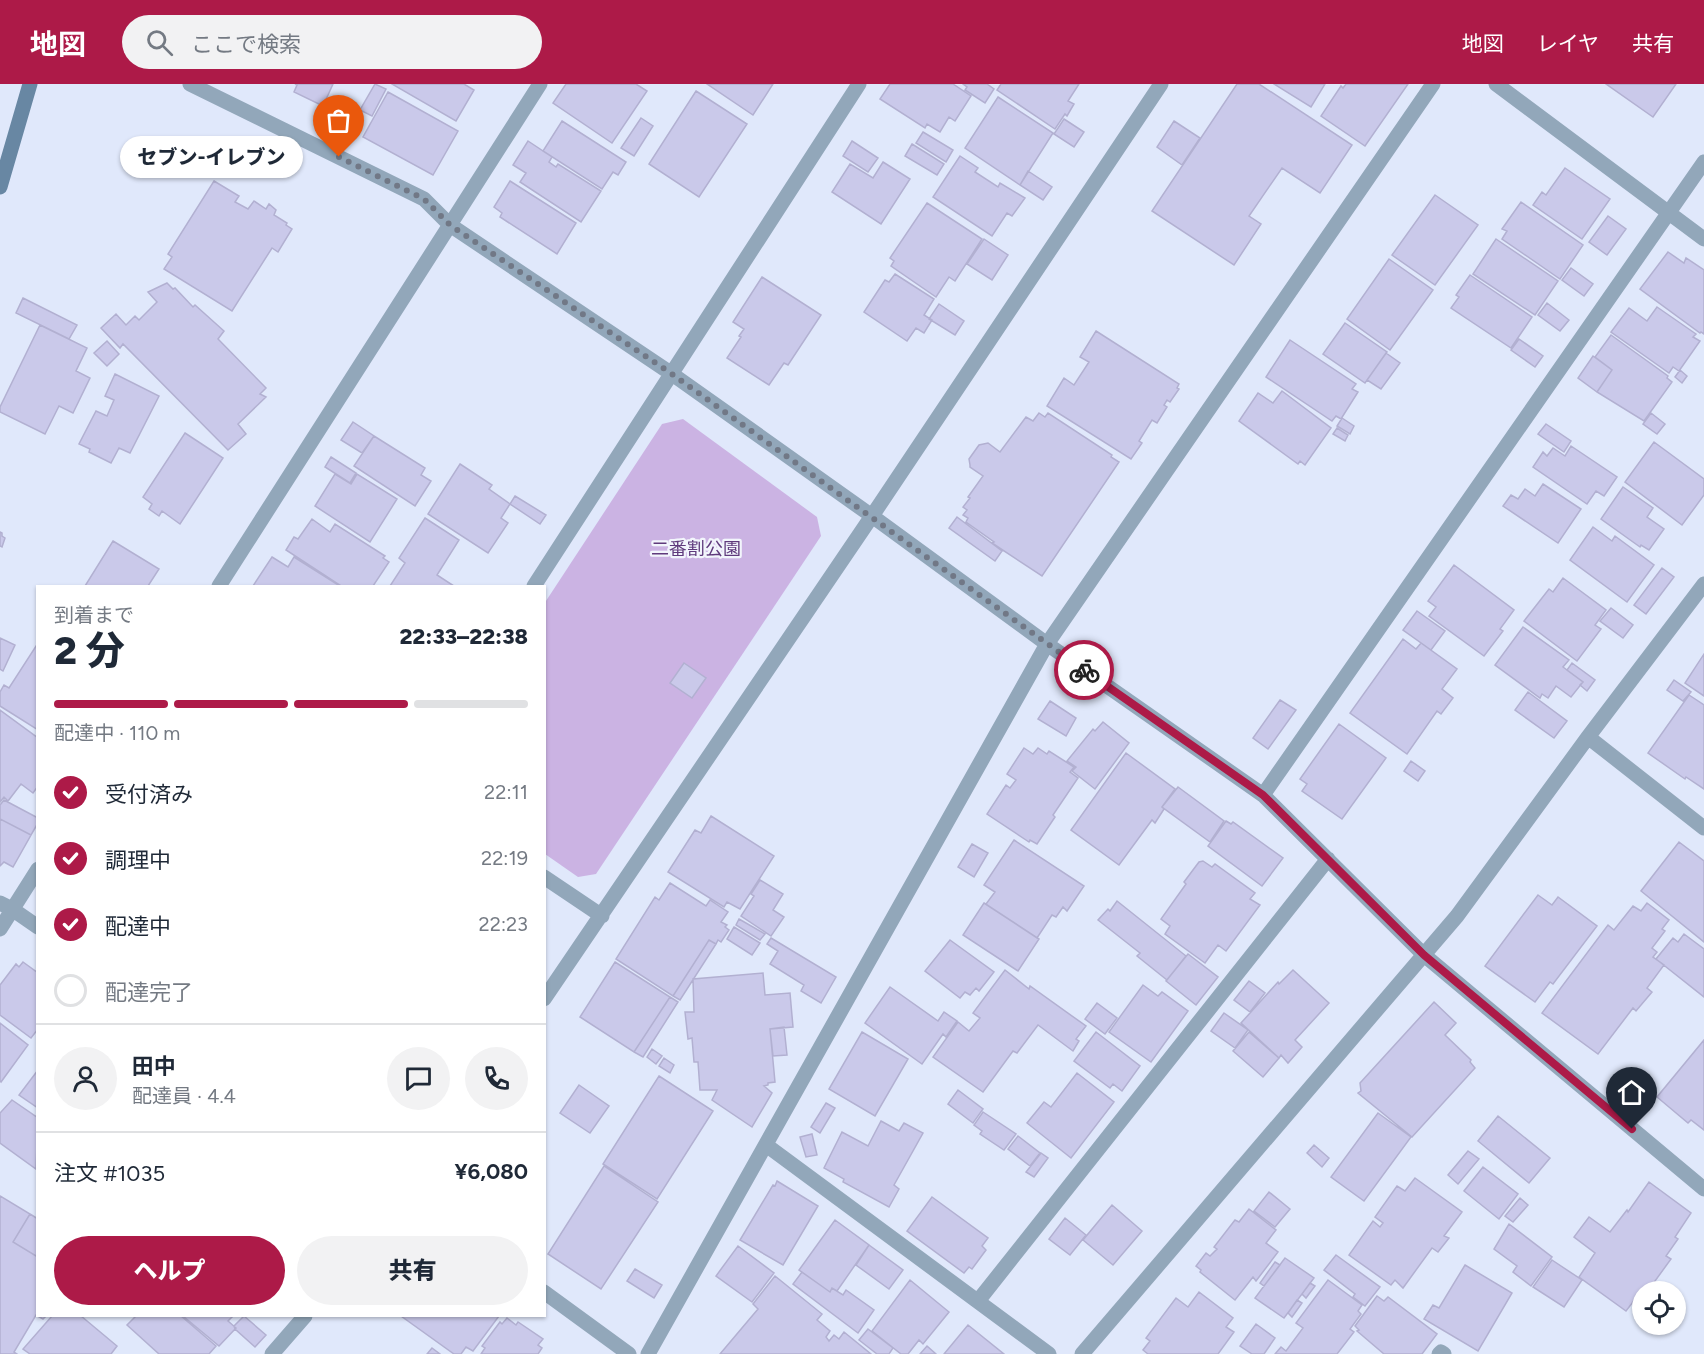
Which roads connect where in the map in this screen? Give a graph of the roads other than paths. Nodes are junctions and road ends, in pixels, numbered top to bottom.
1 (30, 84) edge
2 (190, 84) edge
3 (540, 84) edge
4 (859, 84) edge
5 (1161, 84) edge
6 (1433, 84) edge
7 (1496, 84) edge
8 (1704, 162) edge
9 (0, 187) edge
10 (1669, 213) junction
11 (450, 225) junction
12 (1704, 239) edge
13 (672, 374) junction
14 (872, 516) junction
15 (1704, 584) edge
16 (220, 585) edge
17 (535, 585) edge
18 (1047, 644) junction
19 (1588, 737) junction
20 (1263, 795) junction
21 (1704, 828) edge
22 (1328, 859) junction
23 (36, 871) edge
24 (546, 878) edge
25 (6, 906) edge
26 (602, 916) junction
27 (36, 926) edge
28 (0, 929) edge
29 (1424, 955) junction
30 (546, 996) edge
31 (766, 1145) junction
32 (1704, 1190) edge
33 (546, 1293) edge
34 (978, 1301) junction
35 (304, 1317) edge
36 (272, 1354) edge
37 (629, 1354) edge
38 (648, 1354) edge
39 (1049, 1354) edge
40 (1082, 1354) edge
41 (1439, 1354) edge
42 (1444, 1354) edge

1 - 9 street
2 - 11 street
3 - 11 street
4 - 13 street
5 - 14 street
6 - 18 street
7 - 10 street
8 - 10 street
10 - 12 street
10 - 20 street
11 - 13 street
11 - 16 street
13 - 14 street
13 - 17 street
14 - 18 street
14 - 26 street
15 - 19 street
18 - 20 street
18 - 31 street
19 - 21 street
19 - 29 street
20 - 22 street
22 - 29 street
22 - 34 street
23 - 25 street
24 - 26 street
25 - 27 street
25 - 28 street
26 - 30 street
29 - 32 street
29 - 40 street
31 - 34 street
31 - 38 street
33 - 37 street
34 - 39 street
35 - 36 street
41 - 42 street

